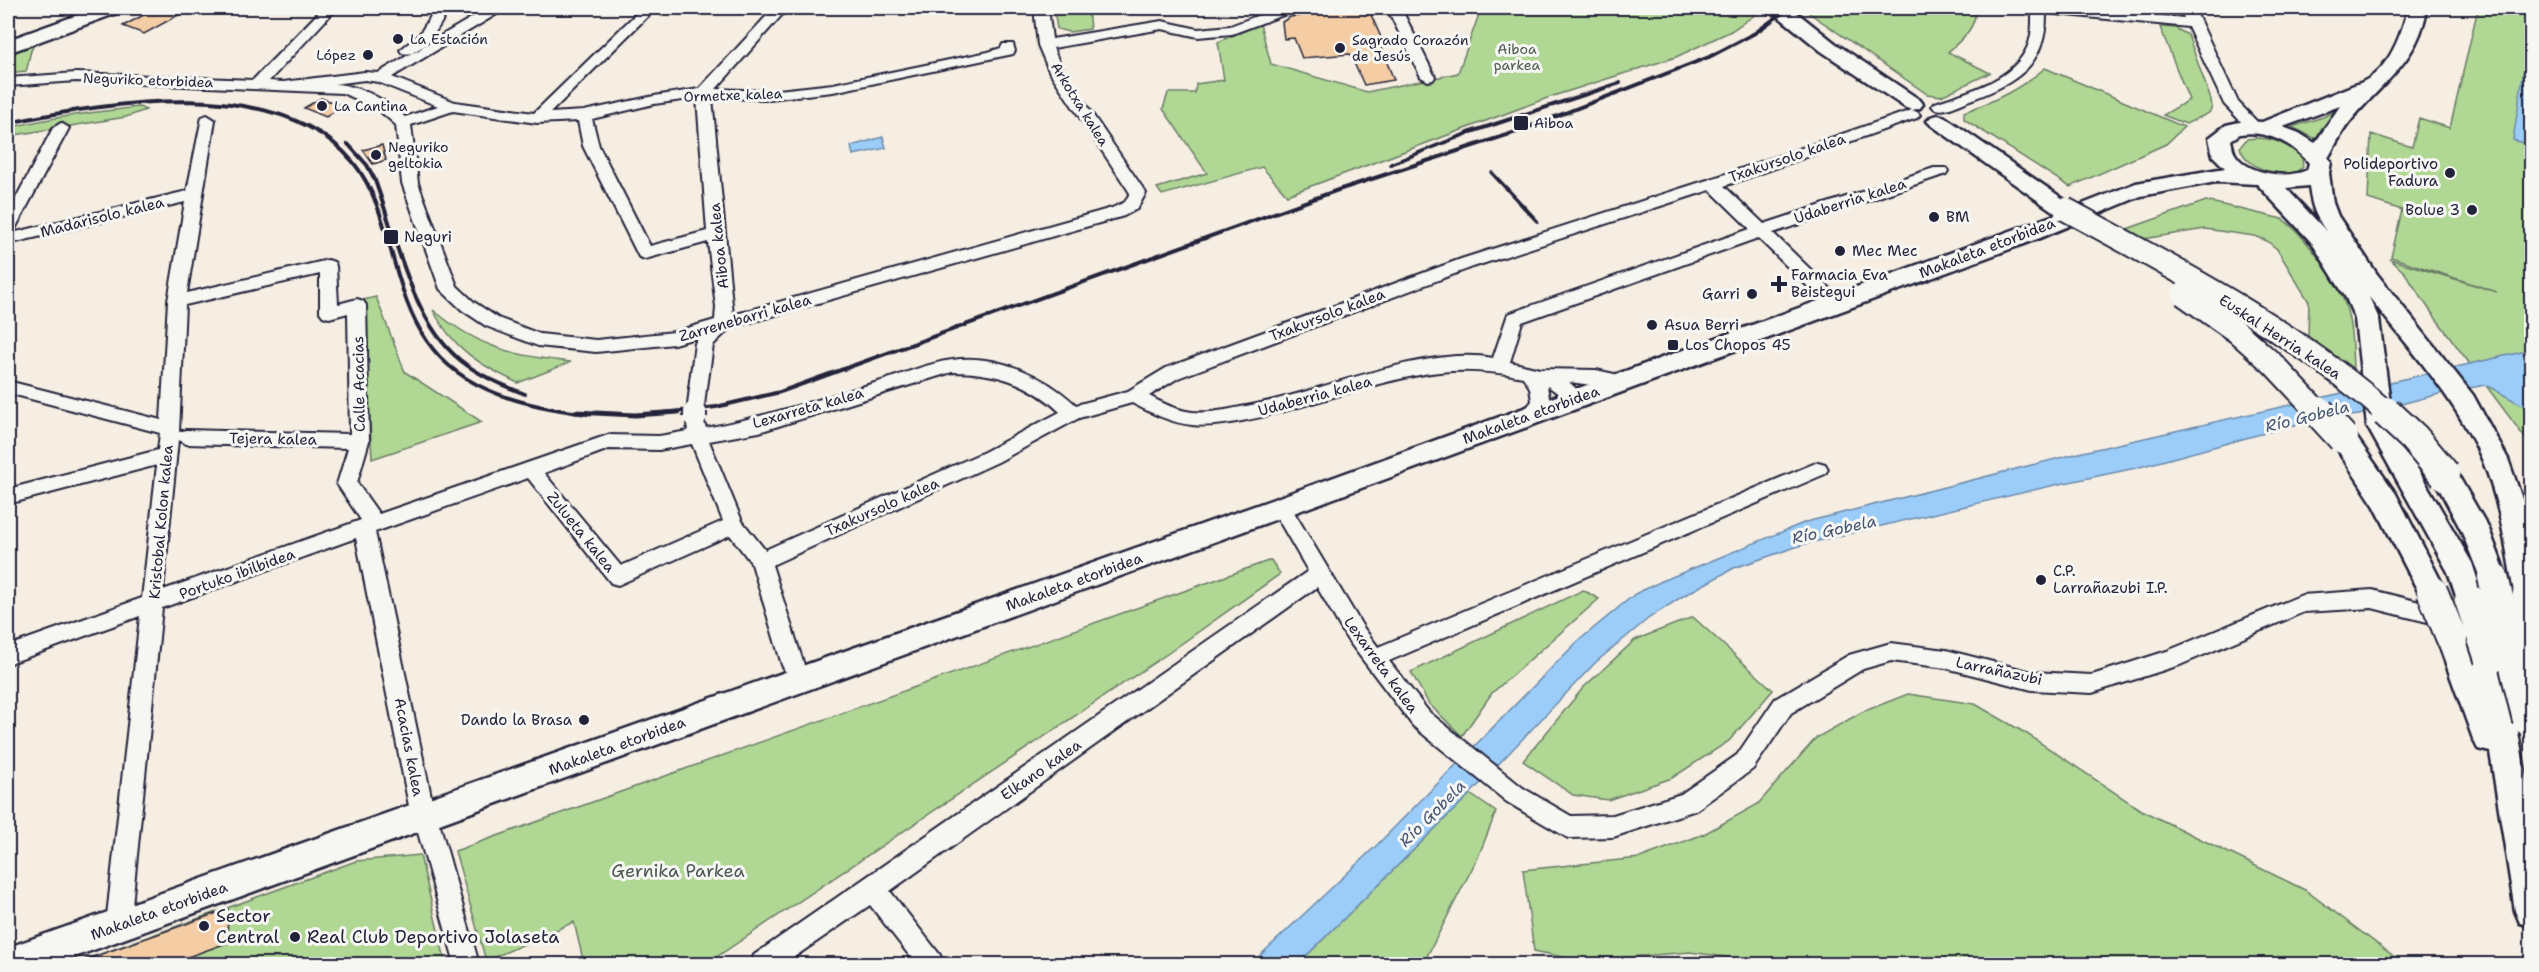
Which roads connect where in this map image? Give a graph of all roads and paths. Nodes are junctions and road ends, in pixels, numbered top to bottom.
1 (113, 8) edge
2 (443, 8) edge
3 (497, 8) edge
4 (649, 8) edge
5 (781, 8) edge
6 (1041, 8) edge
7 (1159, 8) edge
8 (1289, 8) edge
9 (1394, 8) edge
10 (1780, 8) edge
11 (2040, 8) edge
12 (2187, 8) edge
13 (2418, 8) edge
14 (326, 9) edge
15 (2194, 23) junction
16 (1162, 25) junction
17 (1045, 45) junction
18 (8, 47) edge
19 (1008, 47) dead end
20 (364, 76) junction
21 (1428, 77) dead end
22 (381, 78) junction
23 (8, 82) edge
24 (2378, 82) junction
25 (258, 84) junction
26 (288, 85) junction
27 (350, 91) junction
28 (704, 93) junction
29 (2231, 104) junction
30 (434, 106) junction
31 (1912, 109) junction
32 (1939, 114) junction
33 (584, 116) junction
34 (537, 118) junction
35 (207, 120) dead end
36 (403, 123) junction
37 (61, 128) dead end
38 (2243, 132) junction
39 (2317, 166) junction
40 (1940, 171) dead end
41 (2261, 178) junction
42 (1713, 184) junction
43 (2136, 190) junction
44 (1138, 193) joint
45 (196, 194) junction
46 (2065, 209) junction
47 (8, 227) edge
48 (1761, 231) junction
49 (2339, 231) junction
50 (718, 234) junction
51 (8, 239) edge
52 (177, 301) junction
53 (1836, 304) junction
54 (724, 324) junction
55 (1500, 365) junction
56 (1530, 373) junction
57 (1622, 382) junction
58 (8, 387) edge
59 (1134, 396) junction
60 (1577, 398) junction
61 (1073, 413) junction
62 (1529, 416) junction
63 (697, 426) junction
64 (162, 427) dead end
65 (186, 437) dead end
66 (360, 441) junction
67 (166, 455) junction
68 (1818, 469) dead end
69 (533, 470) junction
70 (8, 496) edge
71 (1281, 507) junction
72 (734, 525) junction
73 (364, 527) junction
74 (761, 561) junction
75 (1319, 574) junction
76 (153, 604) junction
77 (2532, 640) edge
78 (8, 655) edge
79 (1374, 658) junction
80 (793, 665) dead end
81 (2530, 727) edge
82 (1515, 795) joint
83 (423, 816) junction
84 (2520, 850) junction
85 (873, 889) junction
86 (2532, 911) edge
87 (118, 925) junction
88 (9, 964) edge
89 (467, 964) edge
90 (763, 964) edge
91 (931, 964) edge

1 - 18 street
2 - 20 street, Neguriko etorbidea
3 - 22 street
4 - 34 street
5 - 28 street
6 - 17 street, Arkotxa kalea
7 - 16 street
8 - 16 street
9 - 21 street
10 - 31 street
11 - 15 street
11 - 32 street
12 - 15 street
13 - 24 street
14 - 25 street
15 - 29 street
16 - 17 street
17 - 44 street, Arkotxa kalea
19 - 28 street, Ormetxe kalea
20 - 22 street, Neguriko etorbidea
20 - 26 street, Neguriko etorbidea
20 - 27 street, Neguriko etorbidea
22 - 30 street, Neguriko etorbidea
23 - 25 street, Neguriko etorbidea
24 - 38 street, Makaleta etorbidea
24 - 39 street
24 - 49 street
25 - 26 street, Neguriko etorbidea
26 - 27 street, Neguriko etorbidea
27 - 36 street, Neguriko etorbidea
28 - 33 street, Ormetxe kalea
28 - 50 street, Aiboa kalea
29 - 38 street
29 - 38 street
30 - 34 street, Ormetxe kalea
30 - 36 street
31 - 32 street
31 - 42 street, Txakursolo kalea
32 - 46 street, Euskal Herria kalea
33 - 34 street, Ormetxe kalea
33 - 50 street
35 - 45 street, Kristobal Kolon kalea
36 - 54 street, Zarrenebarri kalea
37 - 47 street
38 - 39 street
38 - 41 street
38 - 43 street, Makaleta etorbidea
39 - 41 street, Makaleta etorbidea
39 - 49 street
40 - 48 street, Udaberria kalea
41 - 43 street, Makaleta etorbidea
41 - 84 street, bridge
42 - 48 street
42 - 59 street, Txakursolo kalea
43 - 53 street, Makaleta etorbidea
44 - 54 street, Zarrenebarri kalea
45 - 51 street, Madarisolo kalea
45 - 52 street, Kristobal Kolon kalea
46 - 81 street, Euskal Herria kalea, bridge
46 - 84 street, bridge
48 - 53 street
48 - 55 street, Udaberria kalea
49 - 81 street, bridge
50 - 54 street, Aiboa kalea
52 - 66 street, Calle Acacias
52 - 67 street, Kristobal Kolon kalea
53 - 57 street, Makaleta etorbidea
54 - 63 street, bridge
55 - 56 street, Udaberria kalea
55 - 59 street, Udaberria kalea
56 - 57 street
56 - 60 street, Udaberria kalea
56 - 62 street
57 - 60 street, Makaleta etorbidea
58 - 64 street
59 - 61 street, Txakursolo kalea
60 - 62 street, Makaleta etorbidea
61 - 63 street, Lexarreta kalea
61 - 74 street, Txakursolo kalea
62 - 71 street, Makaleta etorbidea
63 - 69 street, Lexarreta kalea
63 - 72 street
65 - 66 street, Tejera kalea
66 - 73 street, Calle Acacias
67 - 70 street
67 - 76 street, Kristobal Kolon kalea
68 - 79 street
69 - 72 street, Zulueta kalea
69 - 73 street, Portuko ibilbidea
71 - 75 street, Lexarreta kalea
71 - 83 street, Makaleta etorbidea
72 - 74 street
73 - 76 street, Portuko ibilbidea
73 - 83 street, Acacias kalea
74 - 80 street
75 - 79 street, Lexarreta kalea
75 - 85 street, Elkano kalea
76 - 78 street, Portuko ibilbidea
76 - 87 street, Kristobal Kolon kalea
77 - 82 street, Larrañazubi
79 - 82 street, Lexarreta kalea
83 - 87 street, Makaleta etorbidea
83 - 89 street, Acacias kalea
84 - 86 street
85 - 90 street, Elkano kalea
85 - 91 street
87 - 88 street, Makaleta etorbidea

